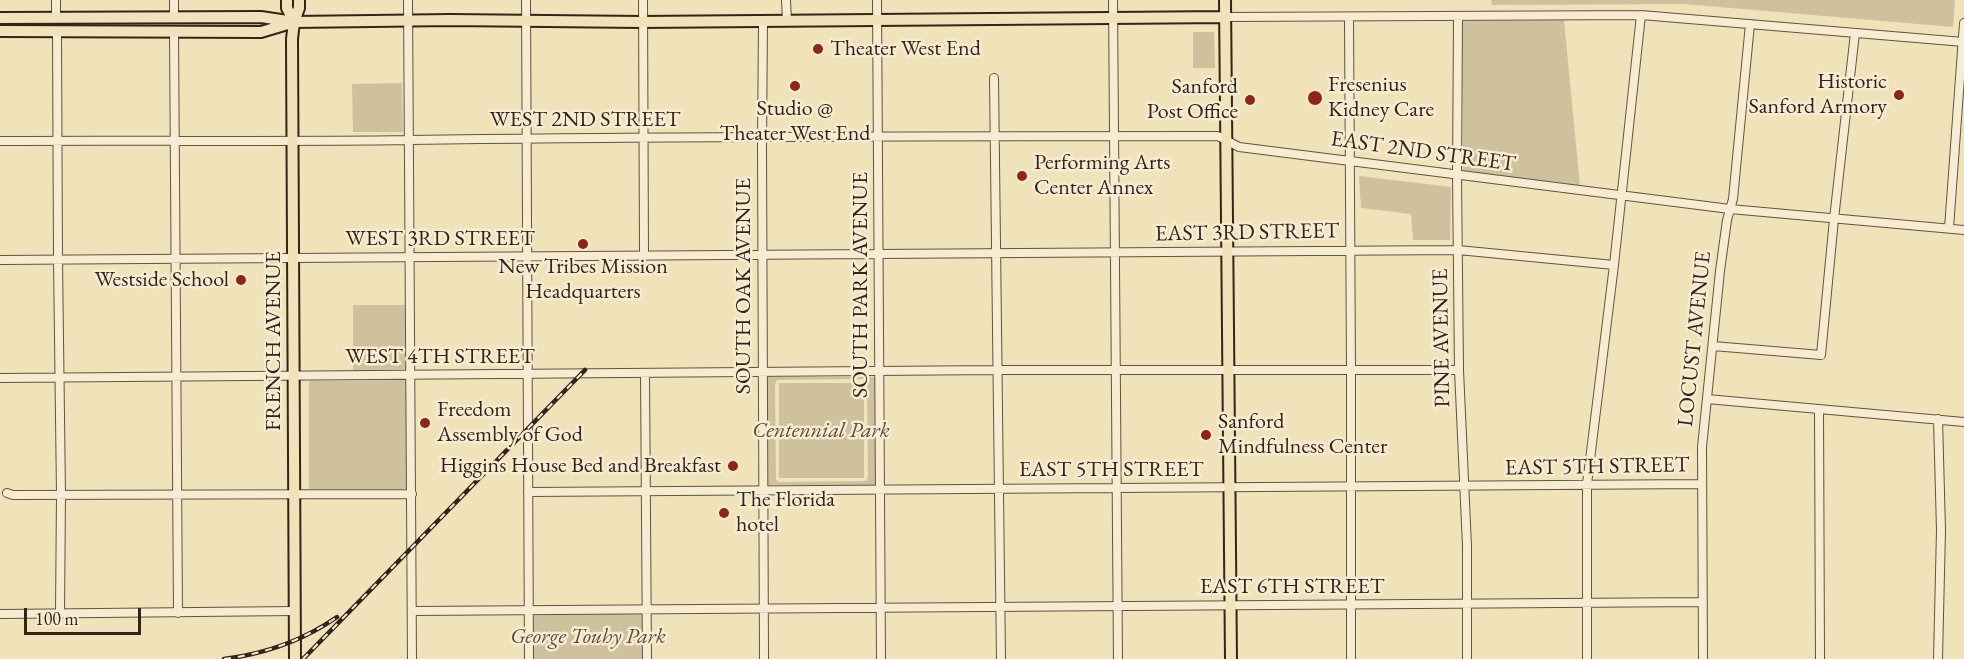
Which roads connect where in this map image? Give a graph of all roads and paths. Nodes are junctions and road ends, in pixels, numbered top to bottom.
1 (57, 0) edge
2 (174, 0) edge
3 (286, 0) edge
4 (299, 0) edge
5 (408, 0) edge
6 (525, 0) edge
7 (643, 0) edge
8 (786, 0) edge
9 (877, 0) edge
10 (1113, 0) edge
11 (1226, 0) edge
12 (1641, 15) junction
13 (56, 17) junction
14 (96, 17) junction
15 (174, 17) junction
16 (1226, 17) junction
17 (1349, 17) junction
18 (1458, 17) junction
19 (0, 18) edge
20 (1113, 18) junction
21 (408, 20) junction
22 (877, 20) junction
23 (764, 21) junction
24 (787, 21) junction
25 (294, 22) junction
26 (525, 22) junction
27 (642, 22) junction
28 (1964, 23) edge
29 (1750, 24) junction
30 (0, 31) edge
31 (17, 31) junction
32 (57, 32) junction
33 (174, 32) junction
34 (1855, 33) junction
35 (1963, 42) edge
36 (994, 78) dead end
37 (995, 136) junction
38 (1114, 136) junction
39 (762, 137) junction
40 (878, 137) junction
41 (527, 138) junction
42 (644, 138) junction
43 (174, 140) junction
44 (292, 140) junction
45 (409, 140) junction
46 (1226, 140) junction
47 (0, 141) edge
48 (59, 141) junction
49 (1350, 160) junction
50 (1457, 176) junction
51 (1621, 196) junction
52 (1730, 209) junction
53 (1834, 219) junction
54 (1949, 228) junction
55 (1964, 230) edge
56 (1350, 250) junction
57 (1458, 250) junction
58 (1227, 252) junction
59 (997, 253) junction
60 (1114, 253) junction
61 (644, 255) junction
62 (762, 255) junction
63 (879, 255) junction
64 (409, 257) junction
65 (527, 257) junction
66 (293, 258) junction
67 (175, 259) junction
68 (0, 260) edge
69 (58, 260) junction
70 (1614, 265) junction
71 (1713, 346) junction
72 (1227, 369) junction
73 (999, 370) junction
74 (1115, 370) junction
75 (1352, 370) junction
76 (1459, 370) junction
77 (763, 372) junction
78 (880, 372) junction
79 (645, 373) junction
80 (527, 374) junction
81 (294, 376) junction
82 (410, 376) junction
83 (176, 377) junction
84 (0, 378) edge
85 (60, 378) junction
86 (1707, 399) junction
87 (1819, 410) junction
88 (1938, 419) junction
89 (1964, 422) edge
90 (1587, 484) junction
91 (1702, 484) junction
92 (1351, 486) junction
93 (1229, 487) junction
94 (1464, 487) junction
95 (998, 488) junction
96 (1115, 488) junction
97 (763, 490) junction
98 (880, 490) junction
99 (646, 491) junction
100 (528, 492) junction
101 (7, 494) dead end
102 (294, 494) junction
103 (412, 494) junction
104 (61, 495) junction
105 (176, 495) junction
106 (1587, 602) junction
107 (1703, 602) junction
108 (1467, 604) junction
109 (1230, 605) junction
110 (1351, 605) junction
111 (1001, 606) junction
112 (1117, 606) junction
113 (762, 608) junction
114 (881, 608) junction
115 (412, 610) junction
116 (646, 610) junction
117 (295, 611) junction
118 (530, 611) junction
119 (60, 613) junction
120 (178, 613) junction
121 (0, 614) edge
122 (295, 659) edge
123 (412, 659) edge
124 (529, 659) edge
125 (647, 659) edge
126 (764, 659) edge
127 (881, 659) edge
128 (1001, 659) edge
129 (1118, 659) edge
130 (1231, 659) edge
131 (1351, 659) edge
132 (1467, 659) edge
133 (1587, 659) edge
134 (1703, 659) edge
135 (1820, 659) edge
136 (1938, 659) edge

1 - 13 street
2 - 15 street
3 - 25 main road
4 - 25 main road
5 - 21 street
6 - 26 street
7 - 27 street
8 - 24 street
9 - 22 street, SOUTH PARK AVENUE
10 - 20 street
11 - 16 main road
12 - 18 street
12 - 29 street
12 - 51 street
13 - 14 main road
13 - 19 main road
13 - 31 main road
14 - 15 main road
14 - 32 main road
15 - 25 main road
16 - 17 street
16 - 20 main road
16 - 46 main road
17 - 18 street
17 - 49 street
18 - 50 street, PINE AVENUE
20 - 22 main road
20 - 38 street
21 - 25 main road
21 - 26 main road
21 - 45 street
22 - 24 main road
22 - 40 street, SOUTH PARK AVENUE
23 - 24 main road
23 - 27 main road
23 - 39 street, SOUTH OAK AVENUE
25 - 33 main road
25 - 44 main road, FRENCH AVENUE
26 - 27 main road
26 - 41 street
27 - 42 street
28 - 35 street
29 - 34 street
29 - 52 street, LOCUST AVENUE
30 - 31 main road
31 - 32 main road
32 - 33 main road
32 - 48 street
33 - 43 street
34 - 35 street
34 - 53 street
35 - 54 street
36 - 37 street
37 - 38 street, EAST 2ND STREET
37 - 40 street, EAST 2ND STREET
37 - 59 street
38 - 46 street, EAST 2ND STREET
38 - 60 street
39 - 40 street, WEST 2ND STREET
39 - 42 street, WEST 2ND STREET
39 - 62 street, SOUTH OAK AVENUE
40 - 63 street, SOUTH PARK AVENUE
41 - 42 street, WEST 2ND STREET
41 - 45 street, WEST 2ND STREET
41 - 65 street
42 - 61 street
43 - 44 street, WEST 2ND STREET
43 - 48 street, WEST 2ND STREET
43 - 67 street
44 - 45 street, WEST 2ND STREET
44 - 66 main road, FRENCH AVENUE
45 - 64 street
46 - 49 street, EAST 2ND STREET
46 - 58 main road
47 - 48 street, WEST 2ND STREET
48 - 69 street
49 - 50 street, EAST 2ND STREET
49 - 56 street
50 - 51 street, EAST 2ND STREET
50 - 57 street, PINE AVENUE
51 - 52 street, EAST 2ND STREET
51 - 70 street
52 - 53 street, EAST 2ND STREET
52 - 71 street, LOCUST AVENUE
53 - 54 street, EAST 2ND STREET
53 - 71 street
54 - 55 street, EAST 2ND STREET
56 - 57 street, EAST 3RD STREET
56 - 58 street, EAST 3RD STREET
56 - 75 street
57 - 70 street, EAST 3RD STREET
57 - 76 street, PINE AVENUE
58 - 60 street, EAST 3RD STREET
58 - 72 main road
59 - 60 street, EAST 3RD STREET
59 - 63 street, EAST 3RD STREET
59 - 73 street
60 - 74 street
61 - 62 street, WEST 3RD STREET
61 - 65 street, WEST 3RD STREET
62 - 63 street, WEST 3RD STREET
62 - 77 street, SOUTH OAK AVENUE
63 - 78 street, SOUTH PARK AVENUE
64 - 65 street, WEST 3RD STREET
64 - 66 street, WEST 3RD STREET
64 - 82 street
65 - 80 street
66 - 67 street, WEST 3RD STREET
66 - 81 main road, FRENCH AVENUE
67 - 69 street, WEST 3RD STREET
67 - 83 street
68 - 69 street, WEST 3RD STREET
69 - 85 street
70 - 90 street
71 - 86 street, LOCUST AVENUE
72 - 74 street, WEST 4TH STREET
72 - 75 street, WEST 4TH STREET
72 - 93 main road
73 - 74 street, WEST 4TH STREET
73 - 78 street, WEST 4TH STREET
73 - 95 street
74 - 96 street
75 - 76 street, WEST 4TH STREET
75 - 92 street
76 - 94 street, PINE AVENUE
77 - 78 street, WEST 4TH STREET
77 - 79 street, WEST 4TH STREET
77 - 97 street, SOUTH OAK AVENUE
78 - 98 street, SOUTH PARK AVENUE
79 - 80 street, WEST 4TH STREET
79 - 99 street
80 - 82 street, WEST 4TH STREET
80 - 100 street
81 - 82 street, WEST 4TH STREET
81 - 83 street, WEST 4TH STREET
81 - 102 main road, FRENCH AVENUE
82 - 103 street
83 - 85 street, WEST 4TH STREET
83 - 105 street
84 - 85 street, WEST 4TH STREET
85 - 104 street
86 - 87 street
86 - 91 street, LOCUST AVENUE
87 - 88 street
87 - 135 street
88 - 89 street
88 - 136 street
90 - 91 street, EAST 5TH STREET
90 - 94 street, EAST 5TH STREET
90 - 106 street
91 - 107 street, LOCUST AVENUE
92 - 93 street, EAST 5TH STREET
92 - 94 street, EAST 5TH STREET
92 - 110 street
93 - 96 street, EAST 5TH STREET
93 - 109 main road
94 - 108 street, PINE AVENUE
95 - 96 street, EAST 5TH STREET
95 - 98 street, EAST 5TH STREET
95 - 111 street
96 - 112 street
97 - 98 street, EAST 5TH STREET
97 - 99 street, EAST 5TH STREET
97 - 113 street, SOUTH OAK AVENUE
98 - 114 street, SOUTH PARK AVENUE
99 - 100 street, EAST 5TH STREET
99 - 116 street
100 - 118 street
101 - 104 street
102 - 103 street
102 - 105 street
102 - 117 main road, FRENCH AVENUE
103 - 115 street
104 - 105 street
104 - 119 street
105 - 120 street
106 - 107 street, EAST 6TH STREET
106 - 108 street, EAST 6TH STREET
106 - 133 street
107 - 134 street, LOCUST AVENUE
108 - 110 street, EAST 6TH STREET
108 - 132 street, PINE AVENUE
109 - 110 street, EAST 6TH STREET
109 - 112 street, EAST 6TH STREET
109 - 130 main road
110 - 131 street
111 - 112 street, EAST 6TH STREET
111 - 114 street, EAST 6TH STREET
111 - 128 street
112 - 129 street
113 - 114 street, EAST 6TH STREET
113 - 116 street, EAST 6TH STREET
113 - 126 street, SOUTH OAK AVENUE
114 - 127 street, SOUTH PARK AVENUE
115 - 118 street, EAST 6TH STREET
115 - 123 street
116 - 118 street, EAST 6TH STREET
116 - 125 street
117 - 120 street
117 - 122 main road, FRENCH AVENUE
118 - 124 street
119 - 120 street
119 - 121 street

